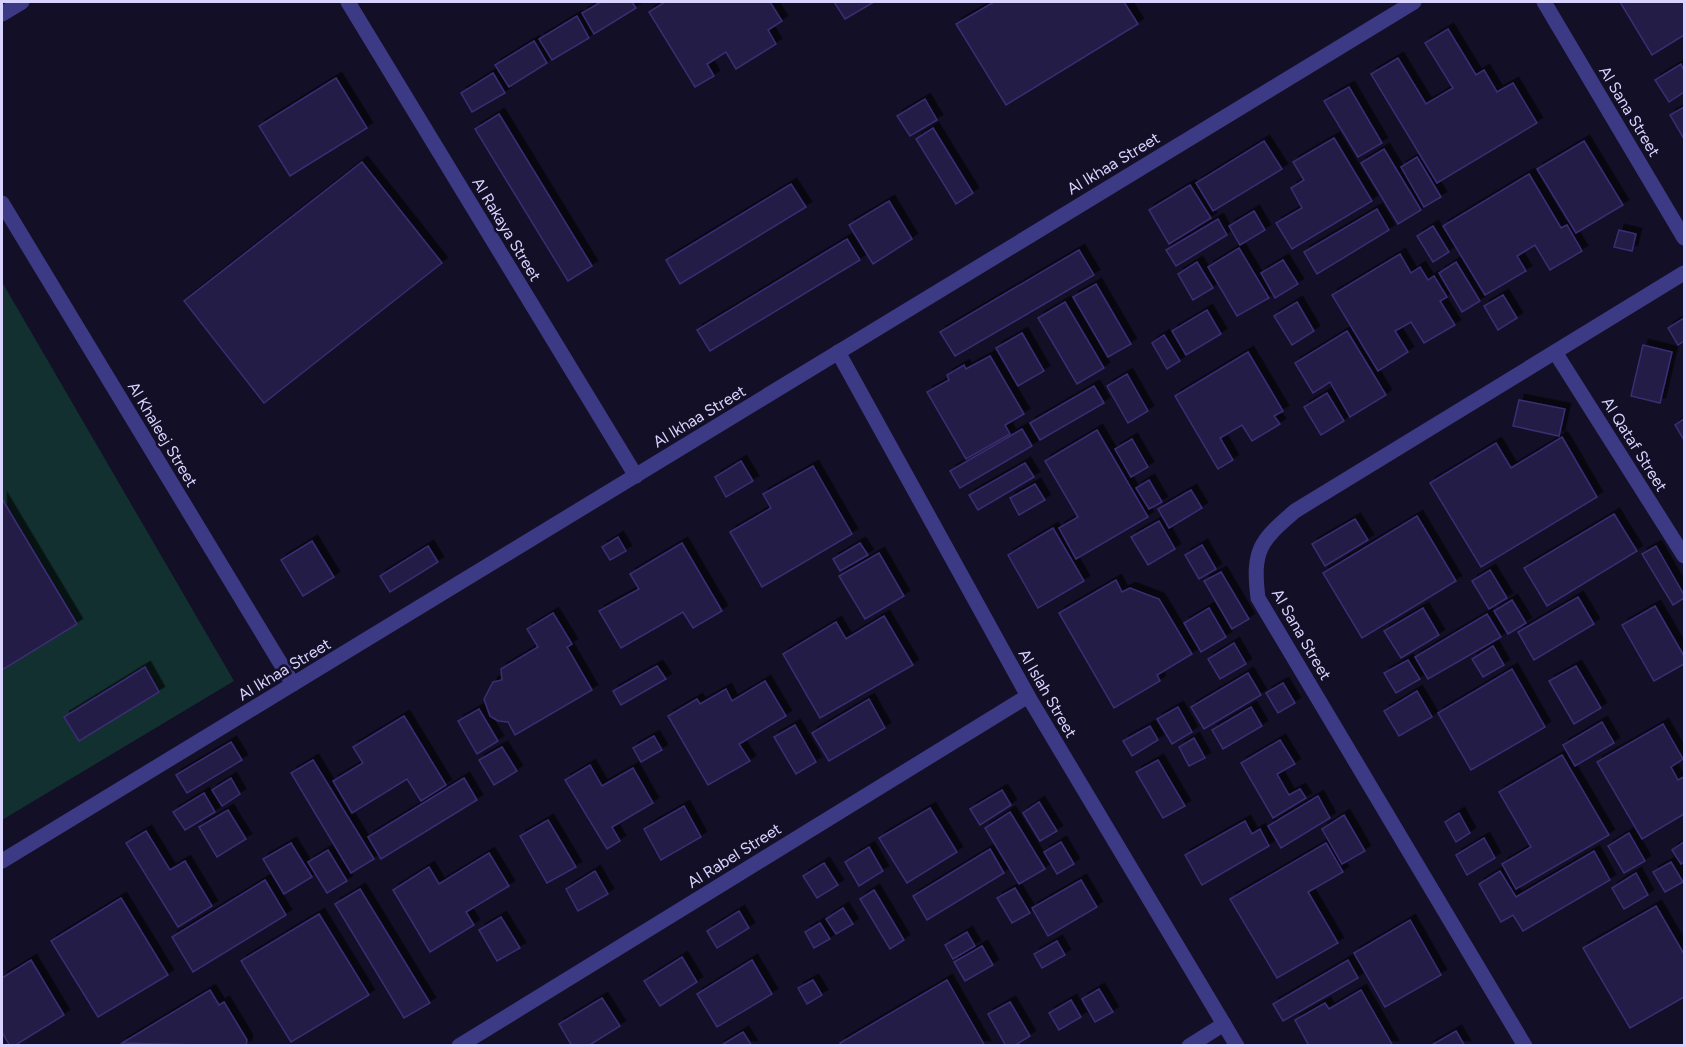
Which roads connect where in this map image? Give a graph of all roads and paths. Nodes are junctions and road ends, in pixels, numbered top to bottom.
1 (22, 2) edge
2 (348, 2) edge
3 (1414, 2) edge
4 (1544, 2) edge
5 (2, 14) edge
6 (2, 203) edge
7 (1684, 238) edge
8 (1684, 273) edge
9 (838, 352) junction
10 (1555, 352) junction
11 (636, 476) junction
12 (1684, 556) edge
13 (293, 684) junction
14 (1028, 696) junction
15 (2, 861) edge
16 (1224, 1024) junction
17 (459, 1046) edge
18 (1189, 1046) edge
19 (1237, 1046) edge
20 (1525, 1046) edge

1 - 5 street
2 - 11 street, Al Rakaya Street
3 - 9 street, Al Ikhaa Street
4 - 7 street, Al Sana Street
6 - 13 street, Al Khaleej Street
8 - 10 street, Al Sana Street
9 - 11 street, Al Ikhaa Street
9 - 14 street, Al Islah Street
10 - 12 street, Al Qataf Street
10 - 20 street, Al Sana Street
11 - 13 street, Al Ikhaa Street
13 - 15 street, Al Ikhaa Street
14 - 16 street, Al Islah Street
14 - 17 street, Al Rabel Street
16 - 18 street
16 - 19 street, Al Islah Street

